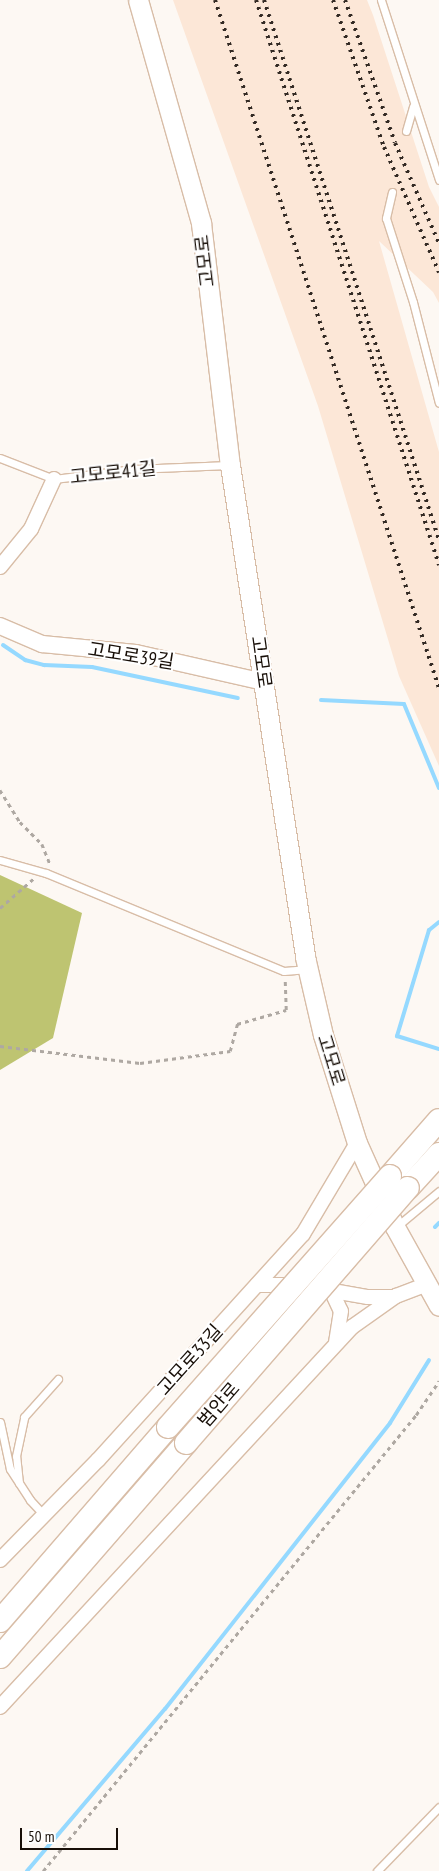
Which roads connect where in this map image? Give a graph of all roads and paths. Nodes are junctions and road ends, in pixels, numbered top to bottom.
1 (138, 0) edge
2 (380, 0) edge
3 (413, 106) junction
4 (406, 131) dead end
5 (439, 180) edge
6 (392, 192) dead end
7 (439, 402) edge
8 (0, 458) edge
9 (230, 464) junction
10 (54, 479) junction
11 (0, 564) edge
12 (0, 626) edge
13 (264, 682) junction
14 (0, 790) edge
15 (0, 860) edge
16 (41, 872) junction
17 (0, 908) edge
18 (308, 969) junction
19 (284, 971) junction
20 (0, 1046) edge
21 (439, 1120) edge
22 (357, 1143) junction
23 (439, 1154) edge
24 (439, 1191) edge
25 (395, 1227) junction
26 (427, 1284) junction
27 (258, 1285) junction
28 (330, 1290) junction
29 (396, 1296) junction
30 (439, 1306) edge
31 (336, 1343) junction
32 (58, 1379) dead end
33 (439, 1382) edge
34 (0, 1422) edge
35 (19, 1483) junction
36 (44, 1515) junction
37 (0, 1560) edge
38 (0, 1621) edge
39 (0, 1657) edge
40 (0, 1707) edge
41 (439, 1807) edge
42 (43, 1871) edge
43 (377, 1871) edge

1 - 9 main road, 고모로
2 - 3 lane
3 - 4 lane
3 - 5 lane
6 - 7 lane
8 - 10 lane, 고모로41길
9 - 10 lane, 고모로41길
9 - 13 main road, 고모로
10 - 11 street
12 - 13 street, 고모로39길
13 - 18 main road, 고모로
14 - 16 path
15 - 16 lane
16 - 17 path
16 - 19 lane
18 - 19 lane
18 - 22 main road, 고모로
19 - 20 path
21 - 38 highway, 범안로, bridge
22 - 25 main road, 고모로
22 - 27 street, 고모로33길
23 - 39 highway, 범안로, bridge
24 - 25 lane
25 - 26 main road, 고모로
26 - 29 street
26 - 30 main road, 고모로
27 - 28 street
27 - 36 street, 고모로33길
28 - 29 street
28 - 31 street
29 - 31 street
31 - 40 street
32 - 35 lane
33 - 42 path
34 - 35 lane
35 - 36 lane
36 - 37 street, 고모로33길
41 - 43 lane

